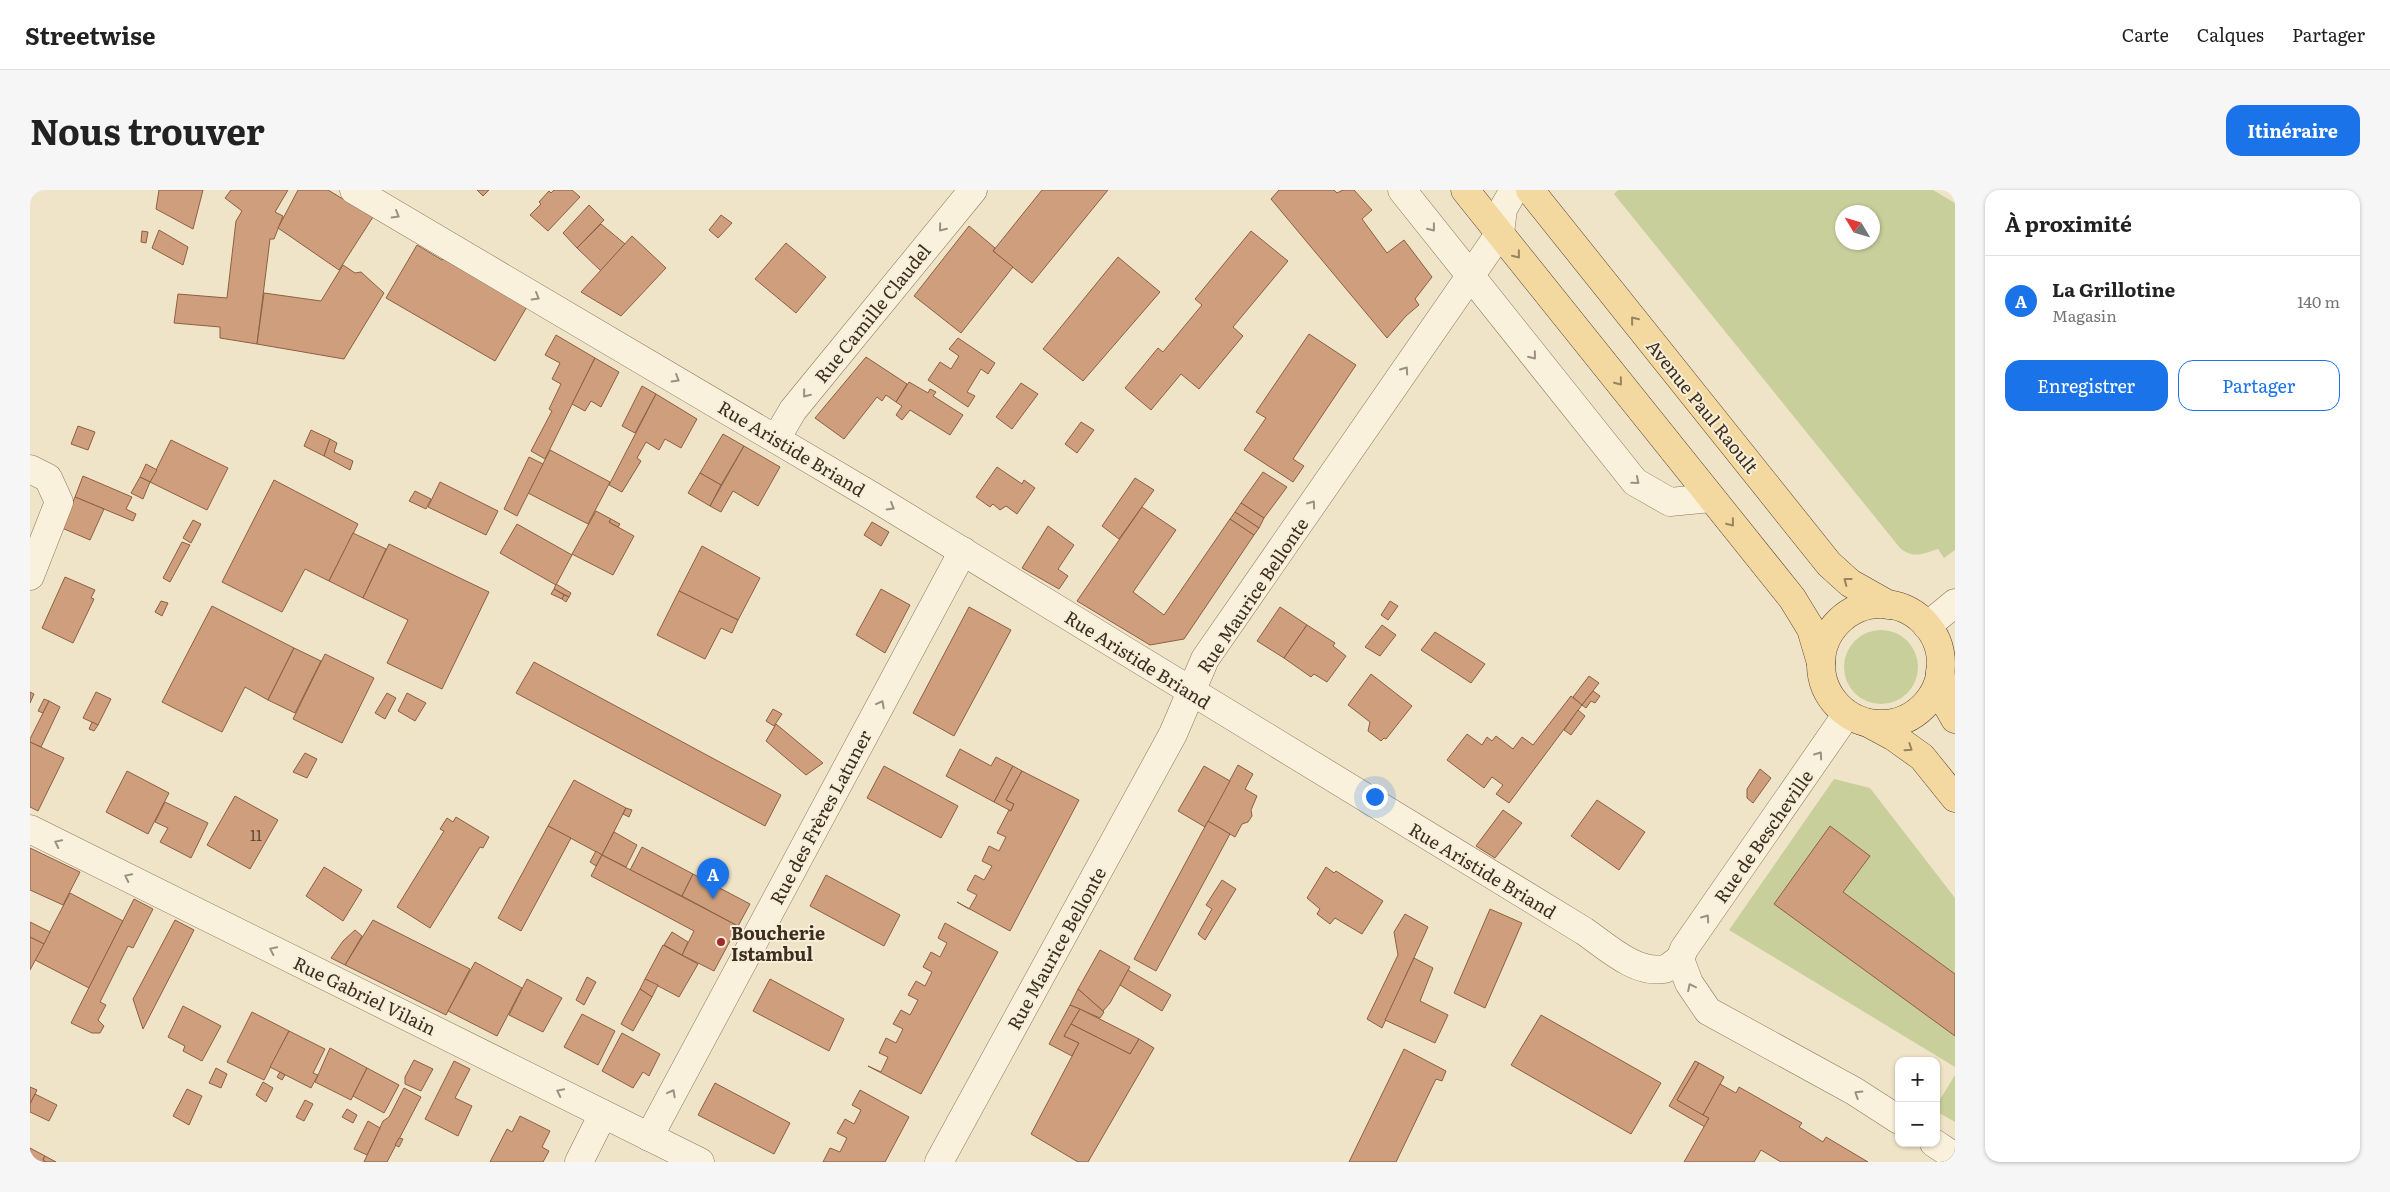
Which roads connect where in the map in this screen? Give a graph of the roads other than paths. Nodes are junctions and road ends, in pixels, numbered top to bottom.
1 (354, 190) edge
2 (973, 190) edge
3 (1402, 190) edge
4 (1465, 190) edge
5 (1514, 190) edge
6 (1530, 190) edge
7 (1500, 233) junction
8 (1470, 277) junction
9 (776, 439) junction
10 (30, 469) edge
11 (1711, 498) junction
12 (963, 551) junction
13 (30, 576) edge
14 (1955, 603) edge
15 (1889, 605) junction
16 (1927, 626) junction
17 (1821, 663) junction
18 (1940, 672) junction
19 (1190, 691) junction
20 (1857, 718) junction
21 (1955, 719) edge
22 (1955, 798) edge
23 (30, 829) edge
24 (1680, 959) junction
25 (604, 1114) junction
26 (1895, 1117) edge
27 (649, 1136) junction
28 (1940, 1147) edge
29 (1955, 1158) edge
30 (579, 1162) edge
31 (700, 1162) edge
32 (938, 1162) edge

1 -> 9 street, Rue Aristide Briand
2 -> 9 street, Rue Camille Claudel
3 -> 8 street
4 - 7 main road
5 - 7 street
15 -> 6 main road, Avenue Paul Raoult
7 - 8 street, Rue Maurice Bellonte
7 -> 11 main road
8 -> 11 street
19 -> 8 street, Rue Maurice Bellonte
9 -> 12 street, Rue Aristide Briand
10 - 13 street
11 -> 17 main road
12 - 19 street, Rue Aristide Briand
27 -> 12 street, Rue des Frères Latuner
14 - 16 street
15 - 16 main road
15 - 17 main road
16 - 18 main road
17 - 20 main road
18 - 20 main road
18 - 21 main road
19 - 24 street, Rue Aristide Briand
19 - 32 street, Rue Maurice Bellonte
20 -> 22 main road
24 -> 20 street, Rue de Bescheville
25 -> 23 street, Rue Gabriel Vilain
26 -> 24 street
25 - 27 street, Rue Gabriel Vilain
25 - 30 street
27 - 31 street, Rue Gabriel Vilain
28 - 29 street

